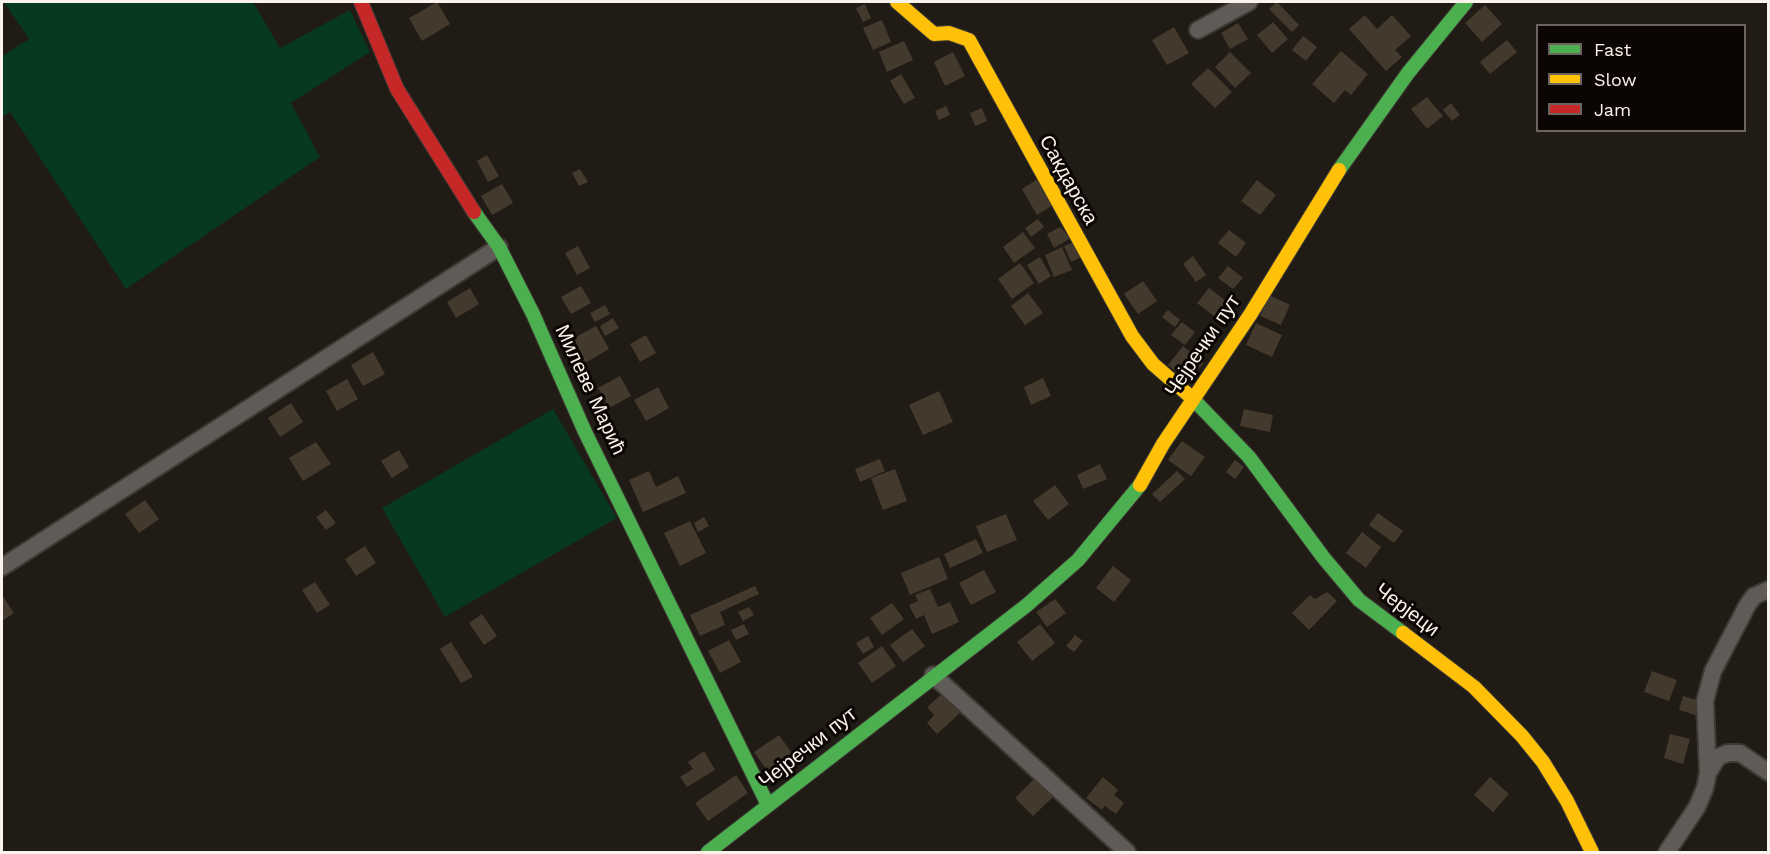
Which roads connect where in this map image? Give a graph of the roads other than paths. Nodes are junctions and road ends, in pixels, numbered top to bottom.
1 (361, 2) edge
2 (897, 2) edge
3 (1249, 2) edge
4 (1466, 2) edge
5 (1198, 30) dead end
6 (499, 247) junction
7 (1193, 399) junction
8 (2, 567) edge
9 (1768, 590) edge
10 (933, 675) junction
11 (1768, 772) edge
12 (1708, 773) junction
13 (768, 805) junction
14 (711, 852) edge
15 (1126, 852) edge
16 (1592, 852) edge
17 (1667, 852) edge

1 - 6 street, Милеве Мaрић
2 - 7 street, Сакдарска
3 - 5 street
4 - 7 street, Чејречки пут
6 - 8 street
6 - 13 street, Милеве Мaрић
7 - 10 street, Чејречки пут
7 - 16 street, Черјеци
9 - 12 street
10 - 13 street, Чејречки пут
10 - 15 street
11 - 12 street
12 - 17 street
13 - 14 street, Чејречки пут

